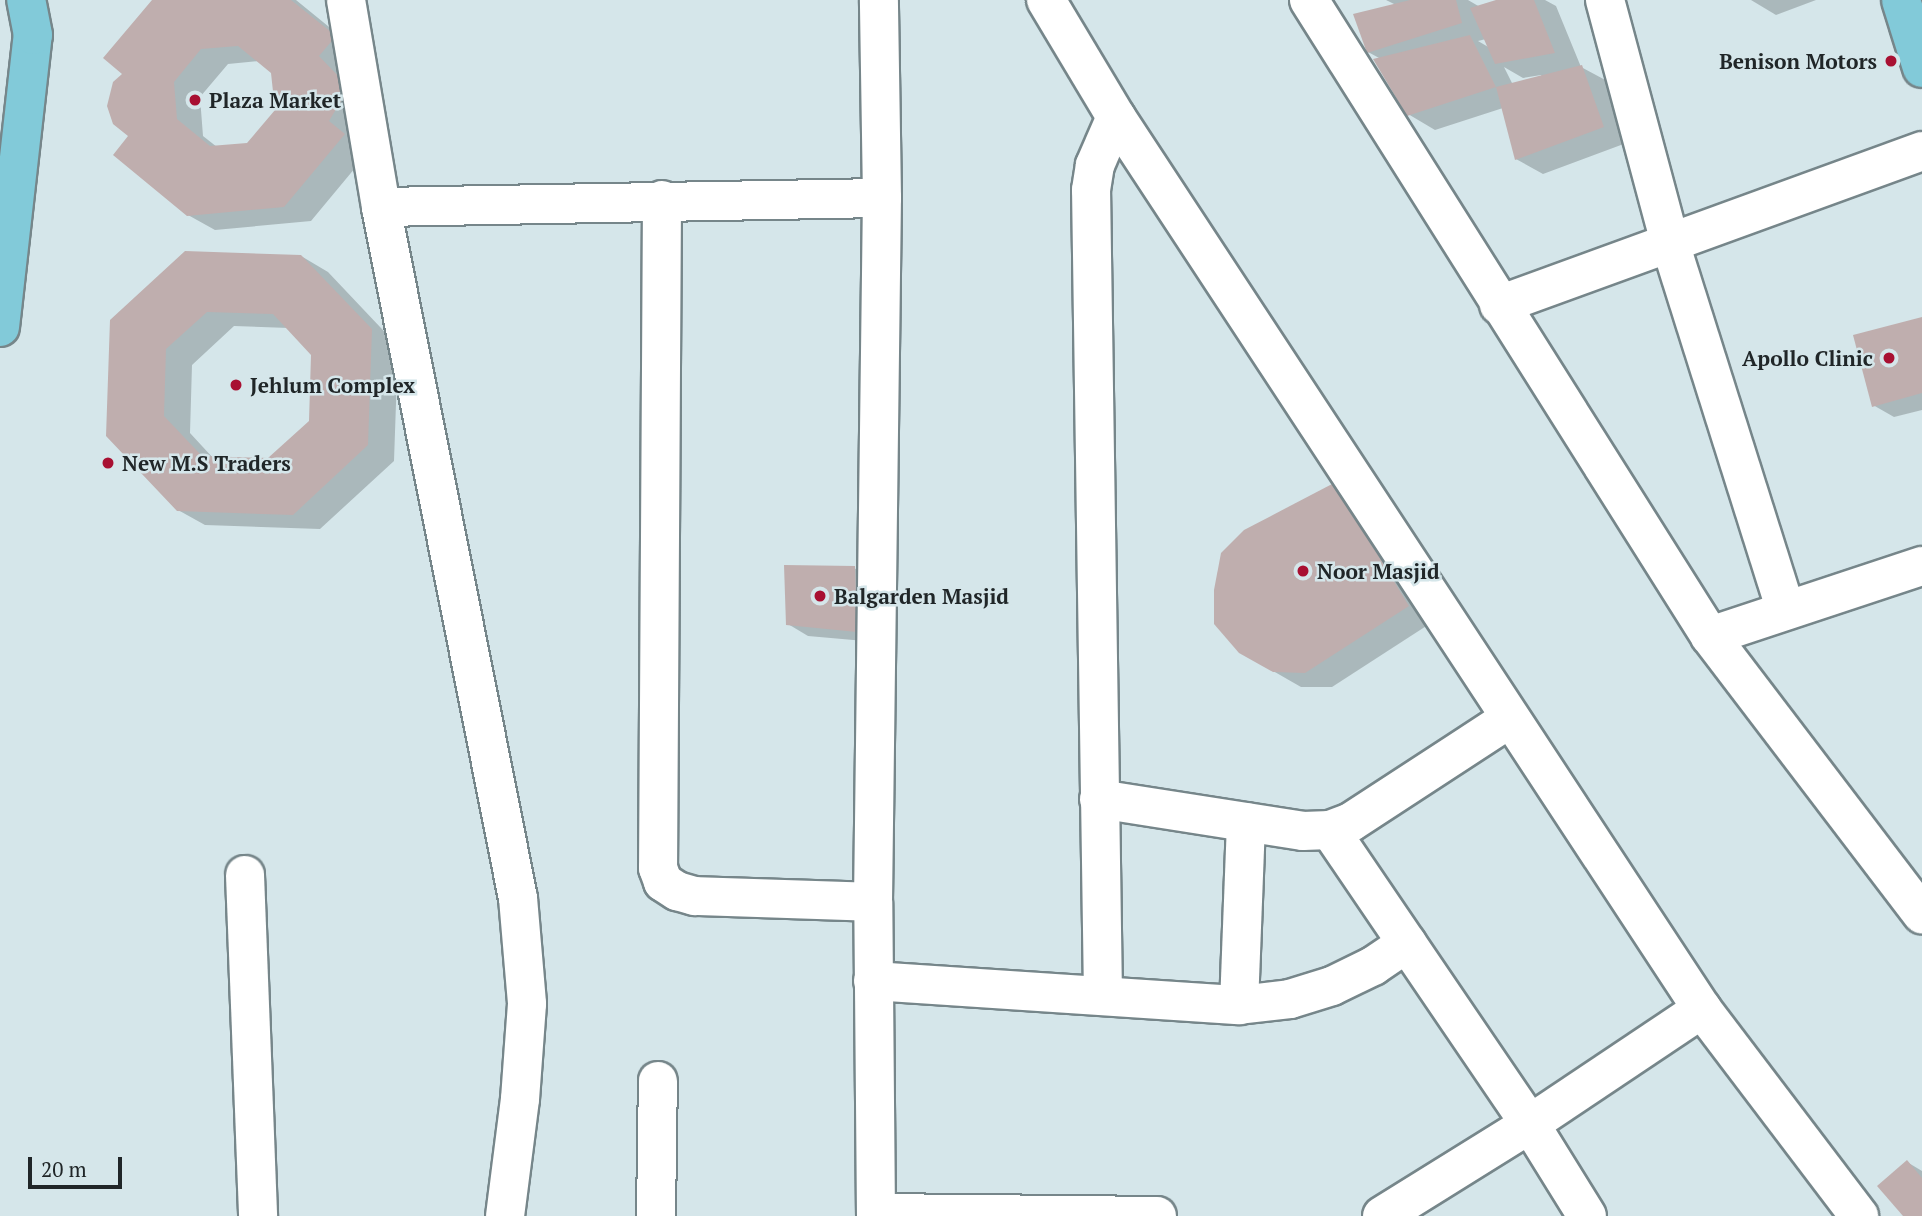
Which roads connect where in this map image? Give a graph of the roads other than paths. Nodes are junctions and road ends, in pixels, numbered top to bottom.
1 (26, 0) edge
2 (346, 0) edge
3 (879, 0) edge
4 (1046, 0) edge
5 (1310, 0) edge
6 (1605, 0) edge
7 (1901, 0) edge
8 (1922, 68) edge
9 (1115, 117) junction
10 (1922, 150) edge
11 (882, 198) junction
12 (662, 200) junction
13 (382, 207) junction
14 (1671, 243) junction
15 (1499, 305) junction
16 (0, 327) edge
17 (1922, 566) edge
18 (1786, 610) junction
19 (1710, 636) junction
20 (1509, 719) junction
21 (1099, 799) junction
22 (1246, 822) junction
23 (1330, 830) junction
24 (245, 875) dead end
25 (873, 902) junction
26 (1922, 914) edge
27 (1406, 943) junction
28 (873, 981) junction
29 (1103, 996) junction
30 (1239, 1005) junction
31 (1702, 1009) junction
32 (658, 1081) dead end
33 (1530, 1124) junction
34 (876, 1214) edge
35 (258, 1216) edge
36 (505, 1216) edge
37 (656, 1216) edge
38 (1157, 1216) edge
39 (1382, 1216) edge
40 (1587, 1216) edge
41 (1859, 1216) edge

1 - 16 main road
2 - 13 street
3 - 11 street
4 - 9 street
5 - 15 street
6 - 14 street
7 - 8 main road
9 - 20 street
9 - 21 street
10 - 14 street
11 - 12 street
11 - 25 street
12 - 13 street
12 - 25 street
13 - 36 street
14 - 15 street
14 - 18 street
15 - 19 street
17 - 18 street
18 - 19 street
19 - 26 street
20 - 23 street
20 - 31 street
21 - 22 street
21 - 29 street
22 - 23 street
22 - 30 street
23 - 27 street
24 - 35 street
25 - 28 street
27 - 30 street
27 - 33 street
28 - 29 street
28 - 34 street
29 - 30 street
31 - 33 street
31 - 41 street
32 - 37 street
33 - 39 street
33 - 40 street
34 - 38 street

